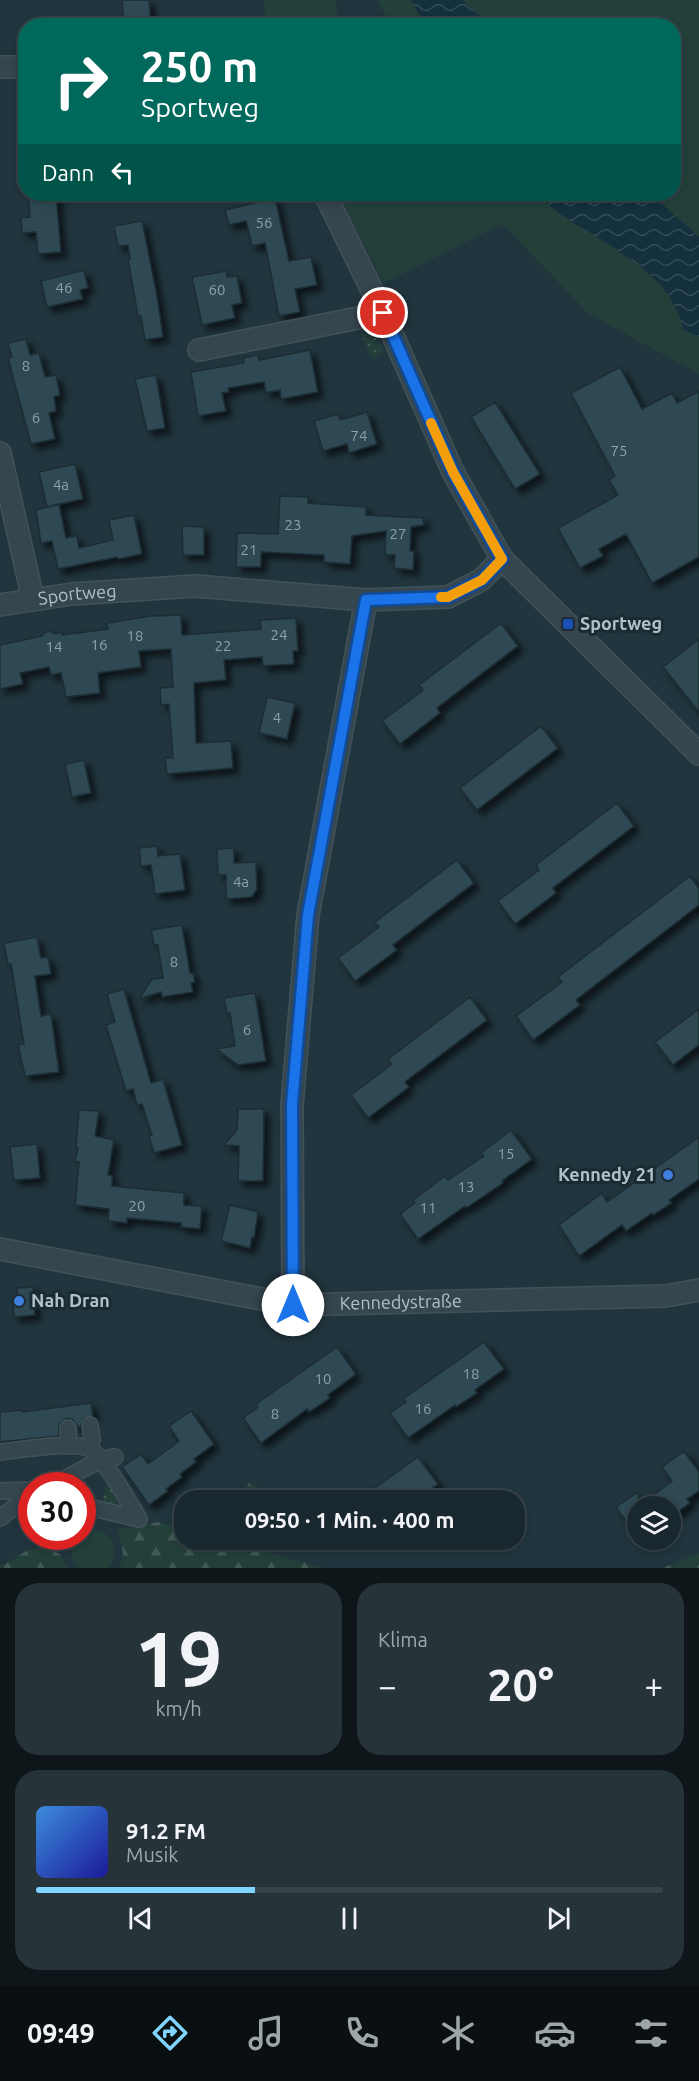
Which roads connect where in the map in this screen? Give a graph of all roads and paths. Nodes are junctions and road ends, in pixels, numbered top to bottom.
1 (0, 67) edge
2 (18, 67) edge
3 (328, 201) edge
4 (383, 313) junction
5 (199, 350) dead end
6 (0, 453) edge
7 (502, 559) junction
8 (33, 599) junction
9 (366, 600) junction
10 (0, 605) edge
11 (695, 743) edge
12 (0, 1249) edge
13 (699, 1290) edge
14 (293, 1305) junction
15 (68, 1428) dead end
16 (69, 1446) junction
17 (0, 1452) edge
18 (108, 1458) junction
19 (82, 1472) edge
20 (0, 1491) edge
21 (18, 1492) edge
22 (18, 1503) edge
23 (96, 1509) edge
24 (0, 1518) edge

1 - 2 street
3 - 4 street
4 - 5 street
4 - 7 street
6 - 8 street
7 - 9 street, Sportweg
7 - 11 street
8 - 9 street, Sportweg
8 - 10 street, Sportweg
9 - 14 street
12 - 14 street, Kennedystraße
13 - 14 street, Kennedystraße
15 - 16 street
16 - 17 street
16 - 18 street
18 - 19 street
18 - 23 street
20 - 21 street
22 - 24 street

